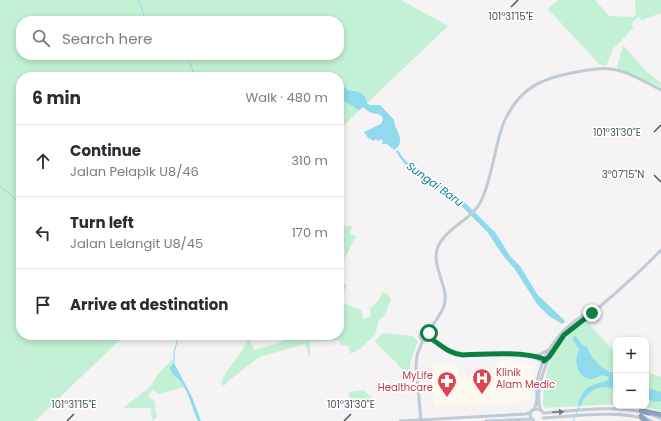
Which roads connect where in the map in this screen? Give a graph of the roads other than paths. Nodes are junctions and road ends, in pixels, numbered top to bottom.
1 (661, 90) edge
2 (661, 250) edge
3 (428, 332) junction
4 (430, 338) junction
5 (559, 338) junction
6 (423, 340) junction
7 (548, 350) junction
8 (534, 357) junction
9 (549, 357) junction
10 (543, 361) junction
11 (545, 367) junction
12 (540, 369) junction
13 (534, 409) junction
14 (641, 411) junction
15 (531, 412) junction
16 (542, 412) junction
17 (661, 415) edge
18 (641, 417) junction
19 (543, 418) junction
20 (661, 419) edge
21 (421, 420) edge
22 (532, 420) edge
23 (400, 421) edge
24 (486, 421) edge
25 (540, 421) edge
26 (647, 421) edge
27 (652, 421) edge

1 - 3 street
2 - 5 street
3 - 4 street
3 - 6 street
4 - 6 street
4 - 8 street
5 - 7 street
5 - 9 street
6 - 21 street
7 - 8 street
7 - 10 street
8 - 10 street
8 - 12 street
9 - 10 street
9 - 11 street
10 - 11 street
10 - 12 street
11 - 16 street
12 - 13 street
13 - 15 street
13 - 16 street
16 -> 14 street
14 - 17 highway
14 - 20 street
15 - 21 street
15 - 22 street
16 - 19 street
18 - 19 street
18 - 26 highway
18 - 27 street
19 - 25 street
21 - 23 street
22 - 24 street

